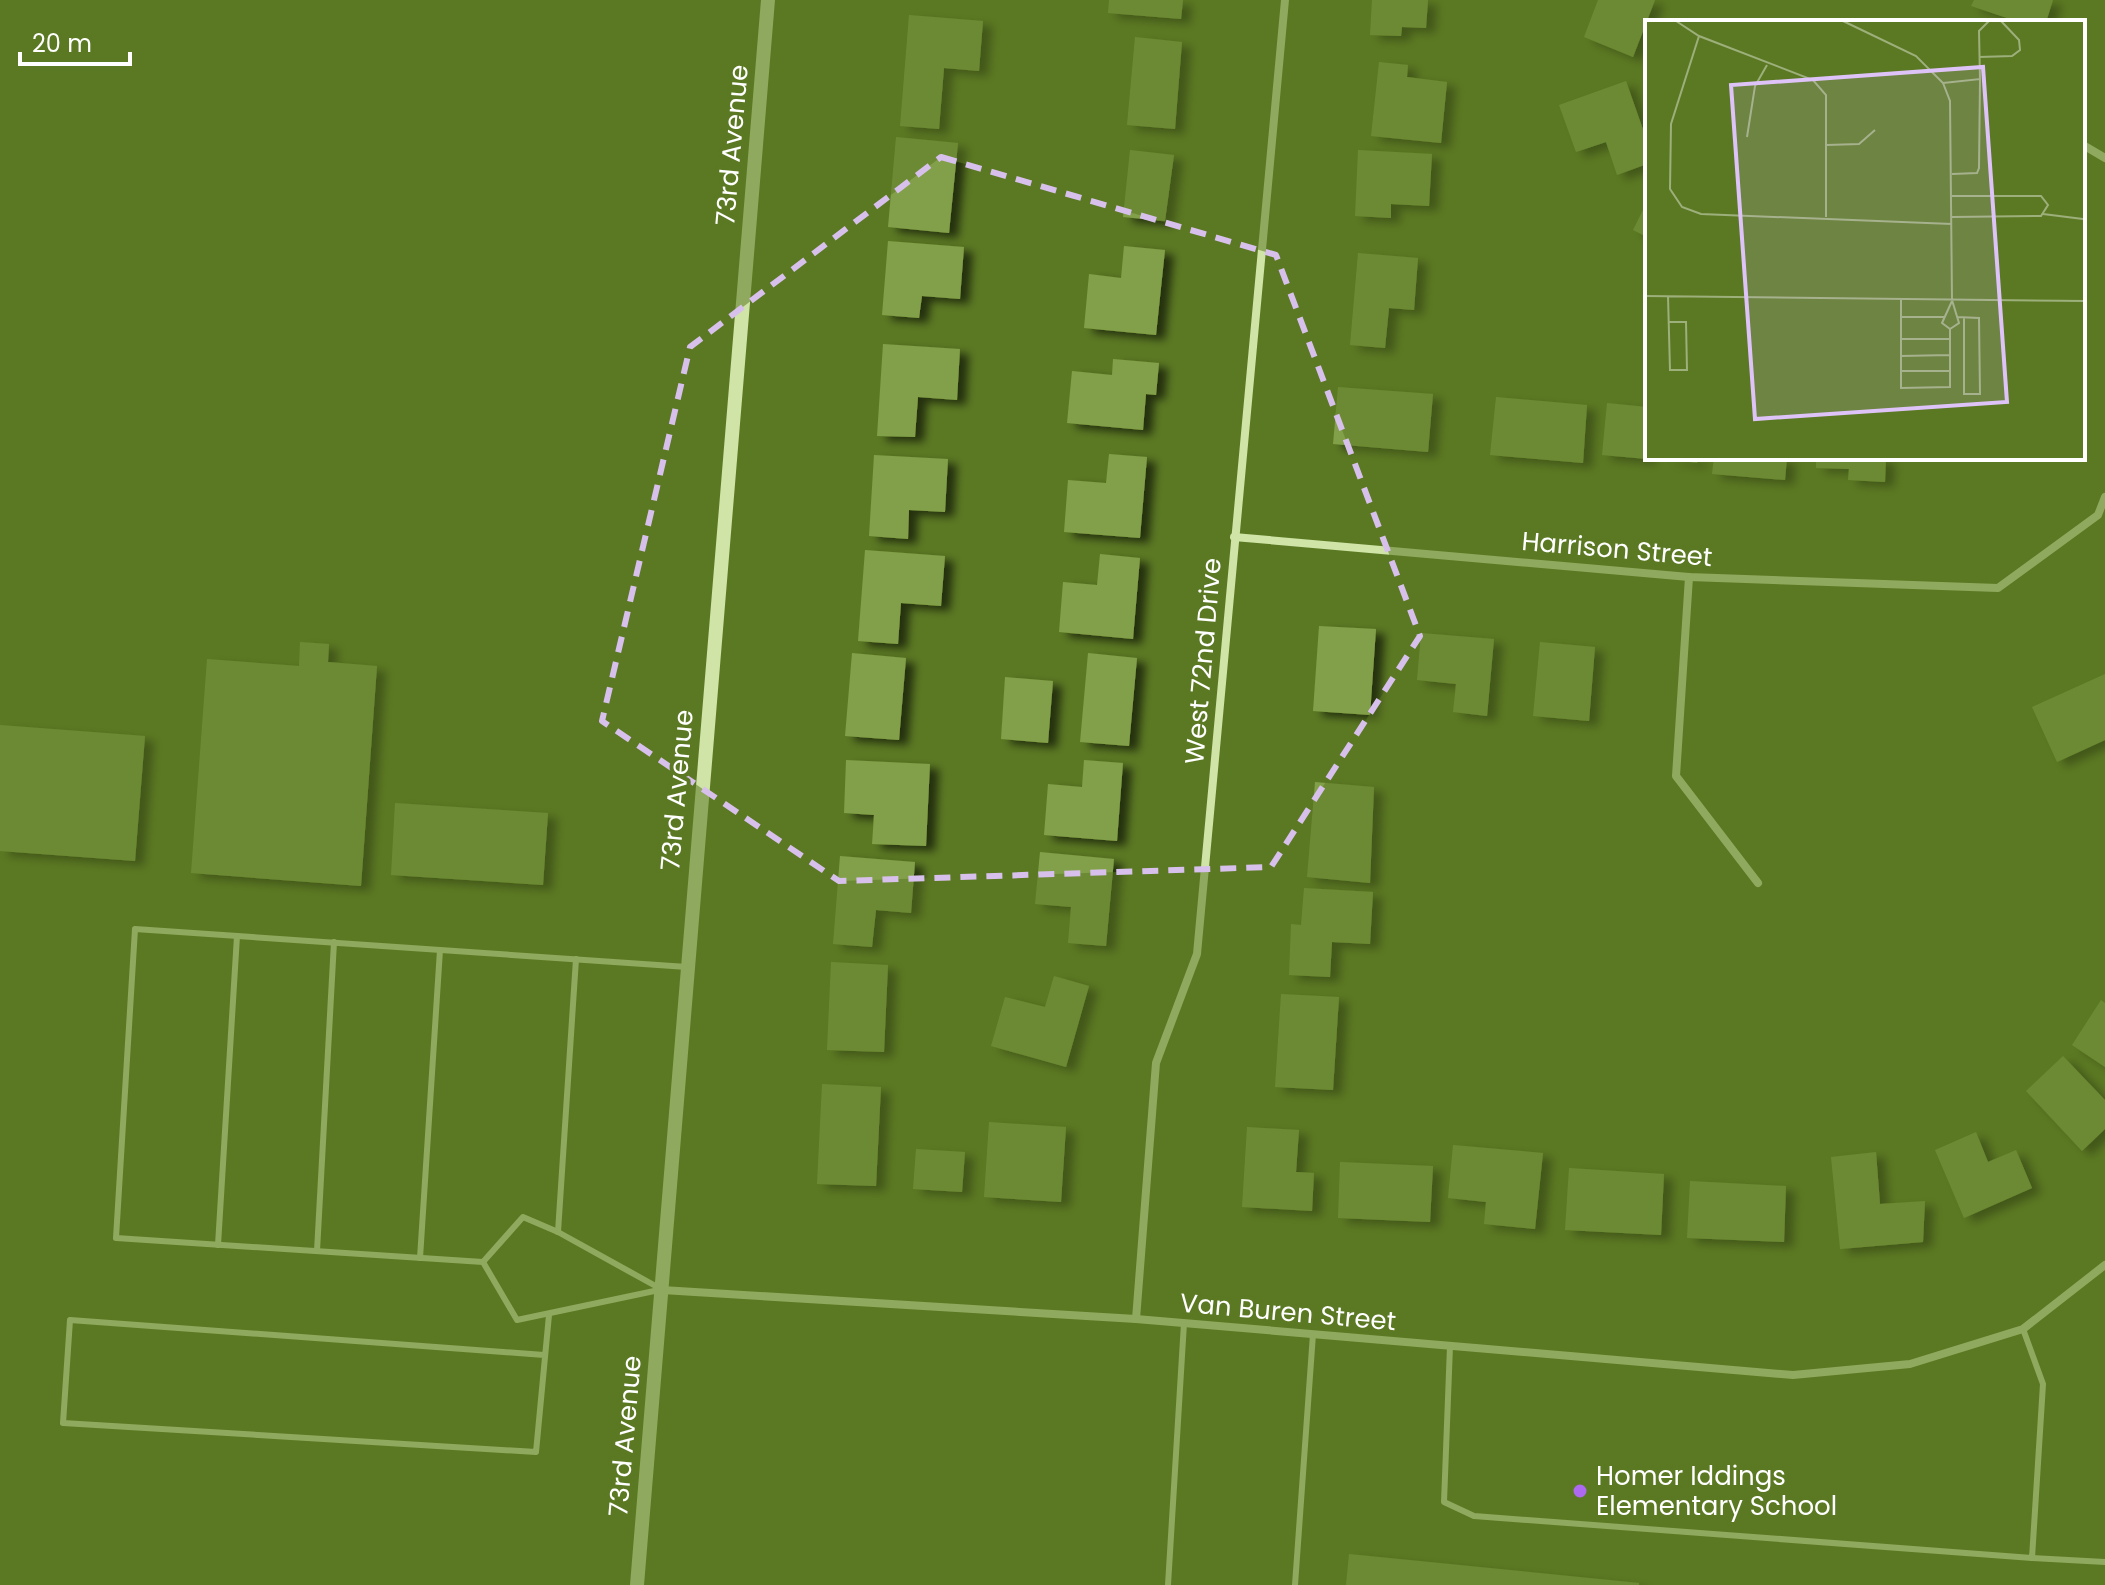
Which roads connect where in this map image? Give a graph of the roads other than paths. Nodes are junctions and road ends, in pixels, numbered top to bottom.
1 (768, 0) edge
2 (1285, 0) edge
3 (2085, 146) edge
4 (2105, 158) edge
5 (2105, 497) edge
6 (1234, 537) junction
7 (1689, 577) junction
8 (1758, 883) dead end
9 (237, 936) junction
10 (334, 942) junction
11 (440, 950) junction
12 (576, 959) junction
13 (687, 967) junction
14 (558, 1232) junction
15 (218, 1245) junction
16 (317, 1251) junction
17 (420, 1258) junction
18 (483, 1262) junction
19 (2105, 1265) edge
20 (662, 1290) junction
21 (549, 1315) junction
22 (1136, 1319) junction
23 (1184, 1323) junction
24 (2023, 1329) junction
25 (1313, 1334) junction
26 (1450, 1346) junction
27 (544, 1355) junction
28 (2032, 1558) junction
29 (2105, 1562) edge
30 (637, 1585) edge
31 (1168, 1585) edge
32 (1295, 1585) edge

1 - 13 street, 73rd Avenue
2 - 6 street, West 72nd Drive
3 - 4 street
5 - 7 street, Harrison Street
6 - 7 street, Harrison Street
6 - 22 street, West 72nd Drive
7 - 8 street
9 - 10 lane
9 - 15 lane
9 - 15 lane
10 - 11 lane
10 - 16 lane
11 - 12 lane
11 - 17 lane
12 - 13 lane
12 - 14 lane
13 - 20 street, 73rd Avenue
14 - 18 lane
14 - 20 lane
15 - 16 lane
16 - 17 lane
17 - 18 lane
18 - 21 lane
19 - 24 street
20 - 21 lane
20 - 22 street, Van Buren Street
20 - 30 street, 73rd Avenue
21 - 27 lane
22 - 23 street, Van Buren Street
23 - 25 street, Van Buren Street
23 - 31 lane
24 - 26 street, Van Buren Street
24 - 28 lane
25 - 26 street, Van Buren Street
25 - 32 lane
26 - 28 lane
27 - 27 lane
28 - 29 lane

